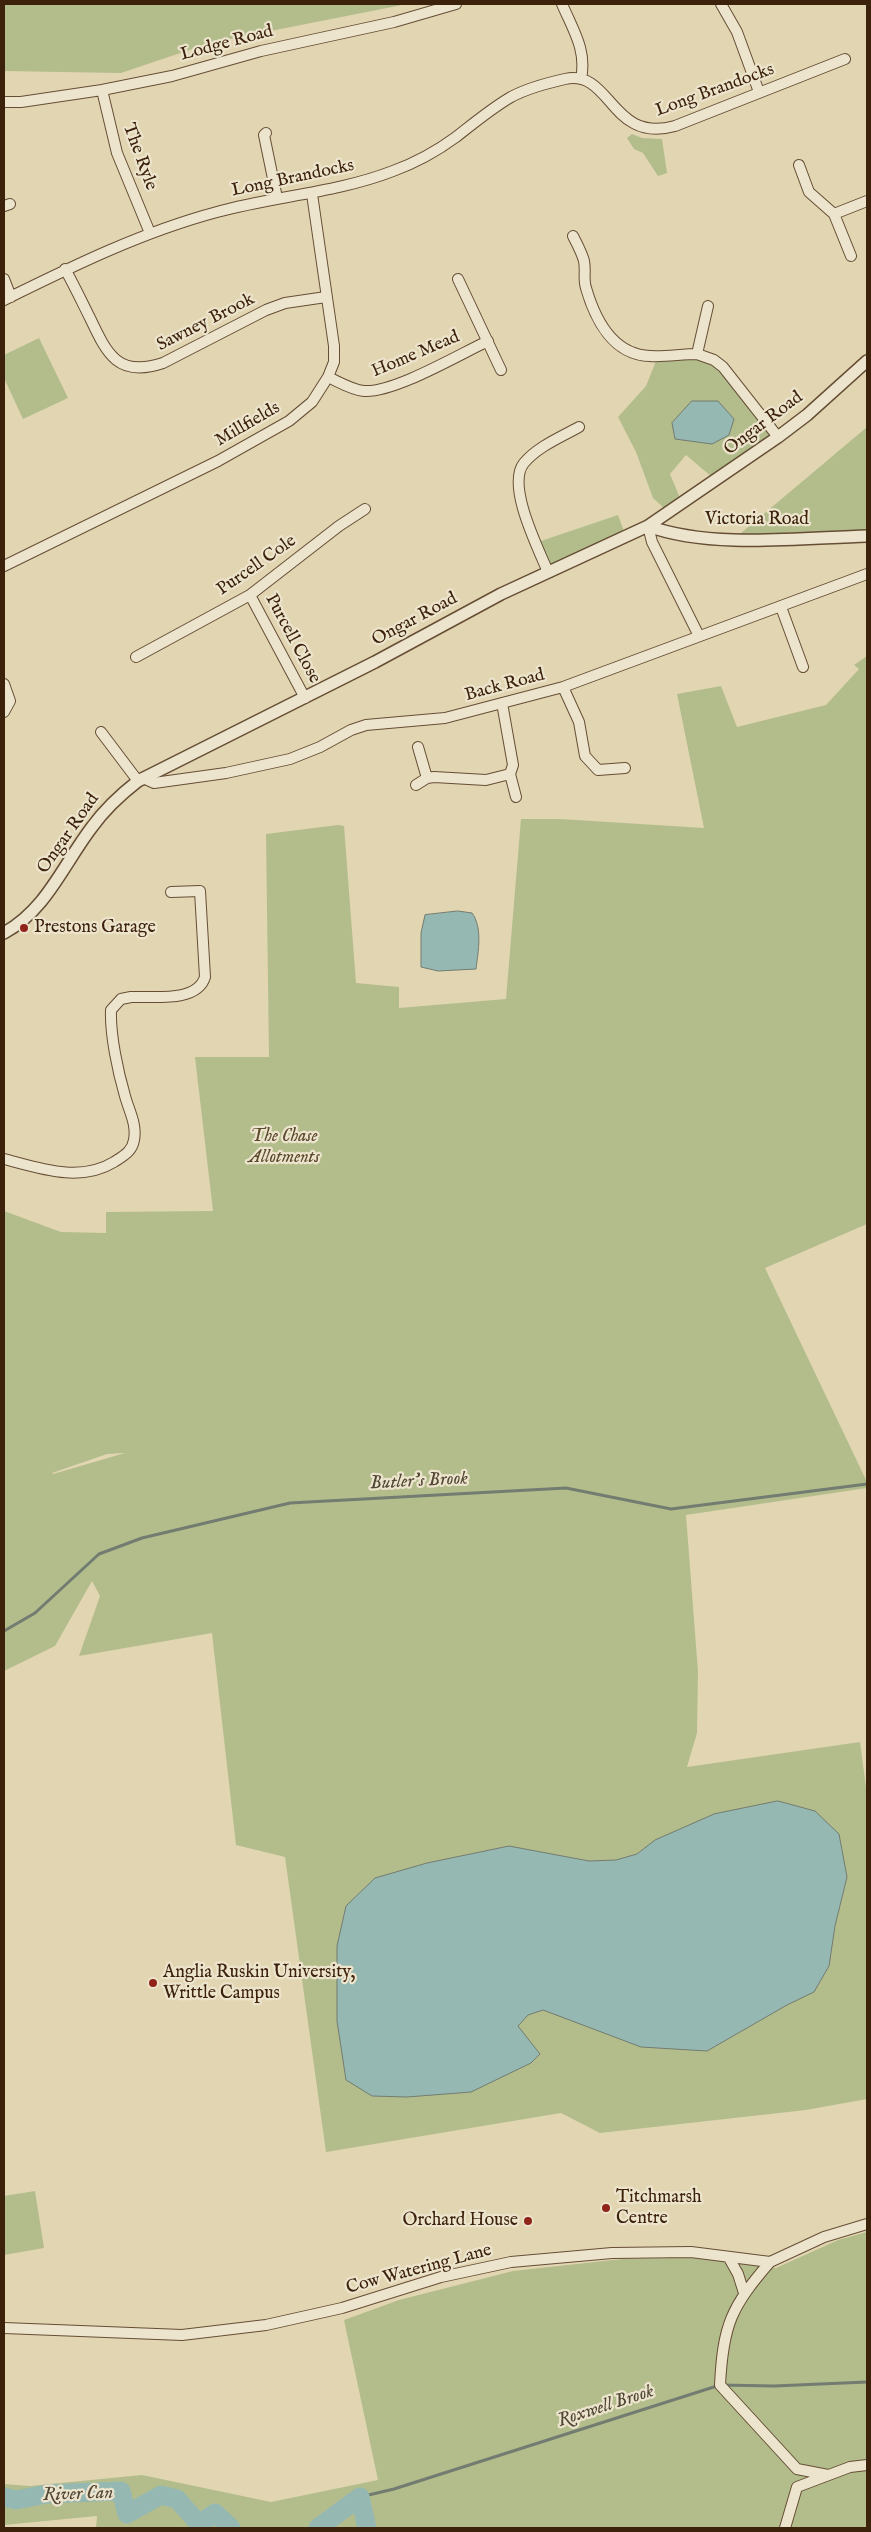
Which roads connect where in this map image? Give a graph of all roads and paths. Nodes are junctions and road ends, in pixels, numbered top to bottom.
1 (456, 4) edge
2 (562, 4) edge
3 (721, 4) edge
4 (845, 59) dead end
5 (581, 79) junction
6 (102, 90) junction
7 (759, 92) junction
8 (4, 102) edge
9 (266, 133) dead end
10 (799, 165) dead end
11 (312, 194) junction
12 (277, 198) junction
13 (867, 201) edge
14 (834, 214) junction
15 (150, 233) junction
16 (573, 236) dead end
17 (851, 256) dead end
18 (66, 269) junction
19 (4, 279) edge
20 (458, 279) dead end
21 (326, 297) junction
22 (7, 298) edge
23 (708, 306) dead end
24 (488, 341) junction
25 (697, 354) junction
26 (867, 361) edge
27 (501, 370) dead end
28 (328, 377) junction
29 (579, 427) dead end
30 (778, 437) junction
31 (365, 509) dead end
32 (648, 526) junction
33 (867, 536) edge
34 (4, 566) edge
35 (548, 572) junction
36 (867, 574) edge
37 (250, 595) junction
38 (781, 607) junction
39 (699, 636) junction
40 (136, 657) dead end
41 (803, 667) dead end
42 (4, 684) edge
43 (563, 687) junction
44 (305, 698) junction
45 (502, 703) junction
46 (4, 712) edge
47 (101, 732) dead end
48 (418, 747) dead end
49 (625, 768) dead end
50 (510, 774) junction
51 (427, 778) junction
52 (140, 780) junction
53 (416, 785) dead end
54 (516, 797) dead end
55 (171, 892) dead end
56 (4, 933) edge
57 (4, 1159) edge
58 (867, 2224) edge
59 (729, 2258) junction
60 (770, 2262) junction
61 (744, 2293) junction
62 (4, 2328) edge
63 (867, 2465) edge
64 (797, 2469) junction
65 (828, 2475) junction
66 (796, 2488) junction
67 (785, 2528) edge

1 - 6 street, Lodge Road
2 - 5 street
3 - 7 street
4 - 7 street, Long Brandocks
5 - 7 street, Long Brandocks
5 - 11 street, Long Brandocks
6 - 8 street, Lodge Road
6 - 15 street, The Ryle
9 - 12 street
10 - 14 street
11 - 12 street, Long Brandocks
11 - 21 street, Millfields
12 - 15 street, Long Brandocks
13 - 14 street
14 - 17 street
15 - 18 street, Long Brandocks
16 - 25 street
18 - 21 street, Sawney Brook
18 - 22 street, Long Brandocks
19 - 22 street
20 - 24 street, Home Mead
21 - 28 street, Millfields
23 - 25 street
24 - 27 street, Home Mead
24 - 28 street, Home Mead
25 - 30 street
26 - 30 street, Ongar Road
28 - 34 street, Millfields
29 - 35 street
30 - 32 street, Ongar Road
31 - 37 street, Purcell Cole
32 - 33 street, Victoria Road
32 - 35 street, Ongar Road
32 - 39 street
35 - 44 street, Ongar Road
36 - 38 street, Back Road
37 - 40 street, Purcell Cole
37 - 44 street, Purcell Close
38 - 39 street, Back Road
38 - 41 street
39 - 43 street, Back Road
42 - 46 street
43 - 45 street, Back Road
43 - 49 street
44 - 52 street, Ongar Road
45 - 50 street
45 - 52 street, Back Road
47 - 52 street
48 - 51 street
50 - 51 street
50 - 54 street
51 - 53 street
52 - 56 street, Ongar Road
55 - 57 street
58 - 60 street
59 - 60 street, Cow Watering Lane
59 - 61 street
59 - 62 street, Cow Watering Lane
60 - 61 street
61 - 64 street
63 - 65 street
64 - 65 street
64 - 66 street
65 - 66 street
66 - 67 street

